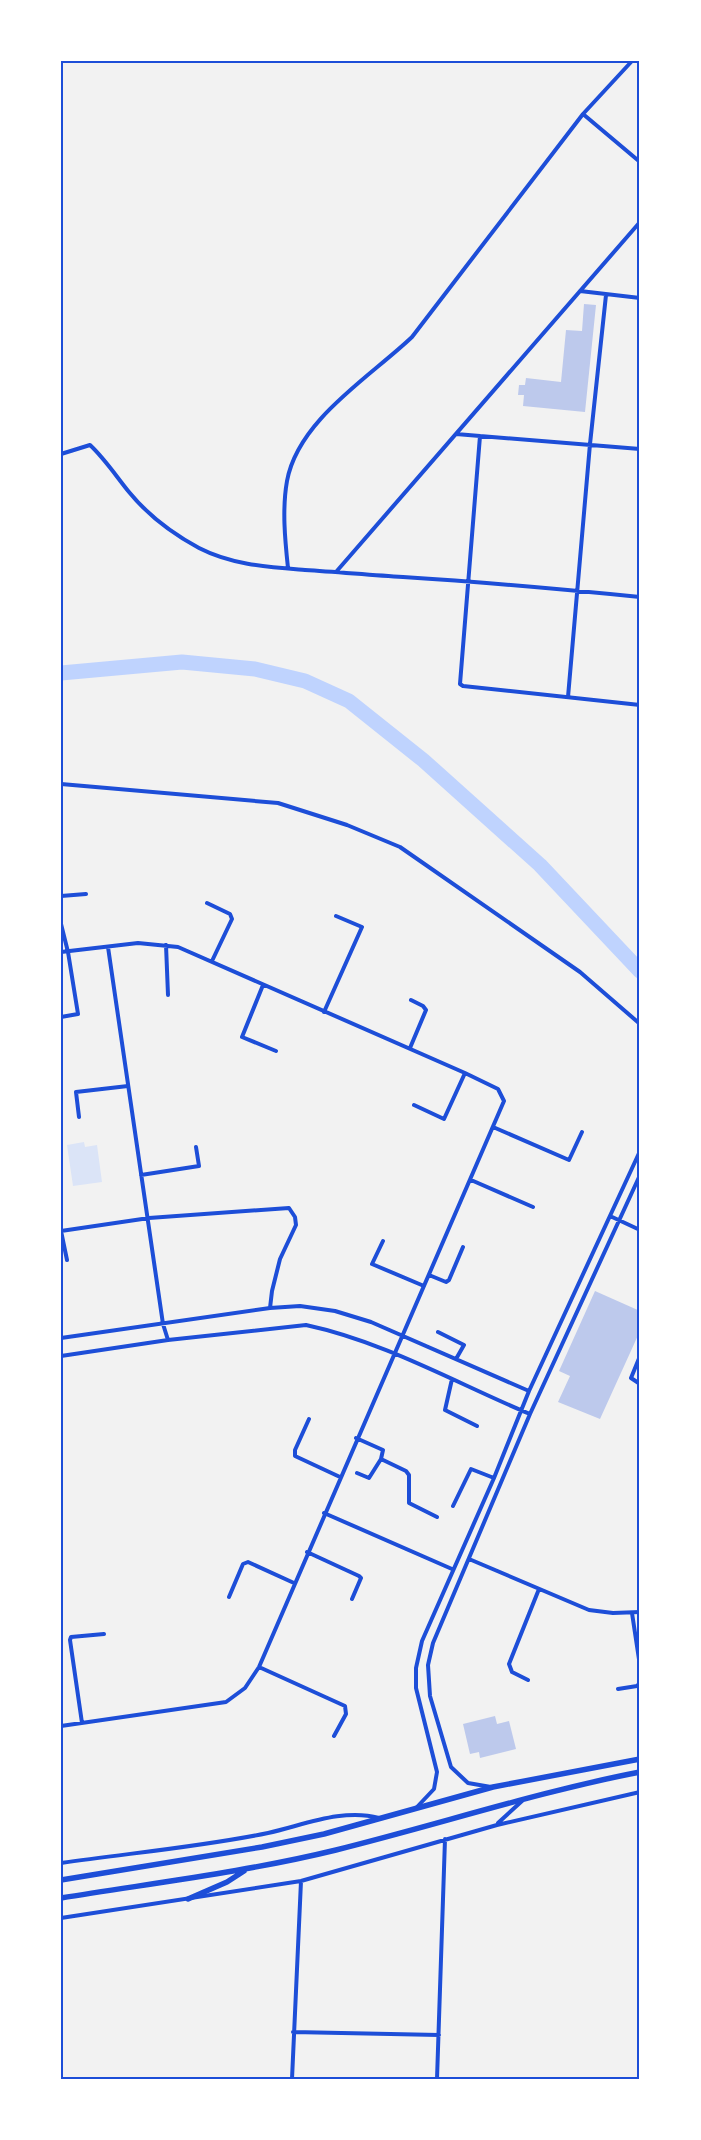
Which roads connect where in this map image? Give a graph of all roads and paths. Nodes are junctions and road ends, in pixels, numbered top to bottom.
1 (632, 61) edge
2 (583, 114) junction
3 (640, 162) edge
4 (640, 222) edge
5 (580, 291) junction
6 (606, 295) junction
7 (640, 298) edge
8 (456, 434) junction
9 (480, 436) junction
10 (590, 444) junction
11 (640, 449) edge
12 (61, 454) edge
13 (288, 568) junction
14 (336, 572) junction
15 (469, 581) junction
16 (578, 591) junction
17 (640, 597) edge
18 (568, 697) junction
19 (640, 704) edge
20 (61, 784) edge
21 (86, 894) dead end
22 (61, 896) edge
23 (207, 903) dead end
24 (336, 916) dead end
25 (61, 924) edge
26 (166, 945) junction
27 (108, 947) junction
28 (61, 952) edge
29 (68, 952) junction
30 (212, 961) junction
31 (263, 984) junction
32 (168, 996) dead end
33 (412, 1000) dead end
34 (324, 1012) junction
35 (61, 1017) edge
36 (640, 1024) edge
37 (410, 1048) junction
38 (276, 1051) dead end
39 (465, 1073) junction
40 (128, 1086) junction
41 (414, 1105) dead end
42 (79, 1117) dead end
43 (494, 1126) junction
44 (582, 1132) dead end
45 (196, 1147) dead end
46 (640, 1151) edge
47 (141, 1174) junction
48 (640, 1174) edge
49 (471, 1180) junction
50 (533, 1207) dead end
51 (610, 1216) junction
52 (149, 1218) junction
53 (619, 1221) junction
54 (640, 1230) edge
55 (383, 1241) dead end
56 (463, 1247) dead end
57 (66, 1260) dead end
58 (429, 1275) junction
59 (424, 1286) junction
60 (270, 1308) junction
61 (163, 1324) junction
62 (438, 1332) dead end
63 (404, 1336) junction
64 (61, 1338) edge
65 (168, 1340) junction
66 (396, 1354) junction
67 (61, 1356) edge
68 (640, 1356) edge
69 (456, 1359) junction
70 (452, 1379) junction
71 (640, 1384) edge
72 (529, 1390) junction
73 (520, 1410) junction
74 (530, 1414) junction
75 (309, 1419) dead end
76 (477, 1426) dead end
77 (356, 1438) junction
78 (381, 1459) junction
79 (357, 1473) dead end
80 (340, 1477) junction
81 (494, 1478) junction
82 (453, 1506) dead end
83 (324, 1513) junction
84 (437, 1517) dead end
85 (308, 1552) junction
86 (469, 1559) junction
87 (452, 1569) junction
88 (294, 1583) junction
89 (539, 1589) junction
90 (229, 1597) dead end
91 (352, 1599) dead end
92 (639, 1611) edge
93 (632, 1612) junction
94 (104, 1634) dead end
95 (640, 1666) edge
96 (258, 1667) junction
97 (528, 1680) dead end
98 (640, 1683) edge
99 (618, 1689) dead end
100 (82, 1723) junction
101 (61, 1726) edge
102 (334, 1736) dead end
103 (640, 1759) edge
104 (640, 1772) edge
105 (493, 1788) junction
106 (640, 1792) edge
107 (522, 1800) junction
108 (417, 1807) junction
109 (382, 1819) junction
110 (497, 1825) junction
111 (445, 1839) junction
112 (61, 1863) edge
113 (247, 1869) junction
114 (61, 1880) edge
115 (301, 1881) junction
116 (61, 1898) edge
117 (188, 1899) junction
118 (61, 1918) edge
119 (293, 2032) junction
120 (439, 2035) junction
121 (292, 2079) edge
122 (437, 2079) edge

1 - 2 street
2 - 3 street
2 - 13 street
4 - 5 street
5 - 6 street
5 - 8 street
6 - 7 street
6 - 10 street
8 - 9 street
8 - 14 street
9 - 10 street
9 - 15 street
10 - 11 street
10 - 16 street
12 - 13 street
13 - 14 street
14 - 15 street
15 - 16 street
15 - 18 street
16 - 17 street
16 - 18 street
18 - 19 street
20 - 36 street
21 - 22 street
23 - 30 street
24 - 34 street
25 - 29 street
26 - 27 street
26 - 30 street
26 - 32 street
27 - 29 street
27 - 40 street
28 - 29 street
29 - 35 street
30 - 31 street
31 - 34 street
31 - 38 street
33 - 37 street
34 - 37 street
37 - 39 street
39 - 41 street
39 - 43 street
40 - 42 street
40 - 47 street
43 - 44 street
43 - 49 street
45 - 47 street
46 - 51 street
47 - 52 street
48 - 53 street
49 - 50 street
49 - 58 street
51 - 53 street
51 - 72 street
52 - 57 street
52 - 60 street
52 - 61 street
53 - 54 street
53 - 74 street
55 - 59 street
56 - 58 street
58 - 59 street
59 - 63 street
60 - 61 street
60 - 63 street
61 - 64 street
61 - 65 street
62 - 69 street
63 - 66 street
63 - 69 street
65 - 66 street
65 - 67 street
66 - 70 street
66 - 77 street
68 - 71 street
69 - 72 street
70 - 73 street
70 - 76 street
72 - 73 street
73 - 74 street
73 - 81 street
74 - 86 street
75 - 80 street
77 - 78 street
77 - 80 street
78 - 79 street
78 - 84 street
80 - 83 street
81 - 82 street
81 - 87 street
83 - 85 street
83 - 87 street
85 - 88 street
85 - 91 street
86 - 89 street
86 - 105 street
87 - 108 street
88 - 90 street
88 - 96 street
89 - 93 street
89 - 97 street
92 - 93 street
93 - 95 street
94 - 100 street
96 - 100 street
96 - 102 street
98 - 99 street
100 - 101 street
103 - 105 main road
104 - 107 main road
105 - 108 main road
106 - 110 street
107 - 110 street
107 - 113 main road
108 - 109 main road
109 - 112 street
109 - 114 main road
110 - 111 street
111 - 115 street
111 - 120 street
113 - 116 main road
113 - 117 main road
115 - 117 street
115 - 119 street
117 - 118 street
119 - 120 street
119 - 121 street
120 - 122 street

